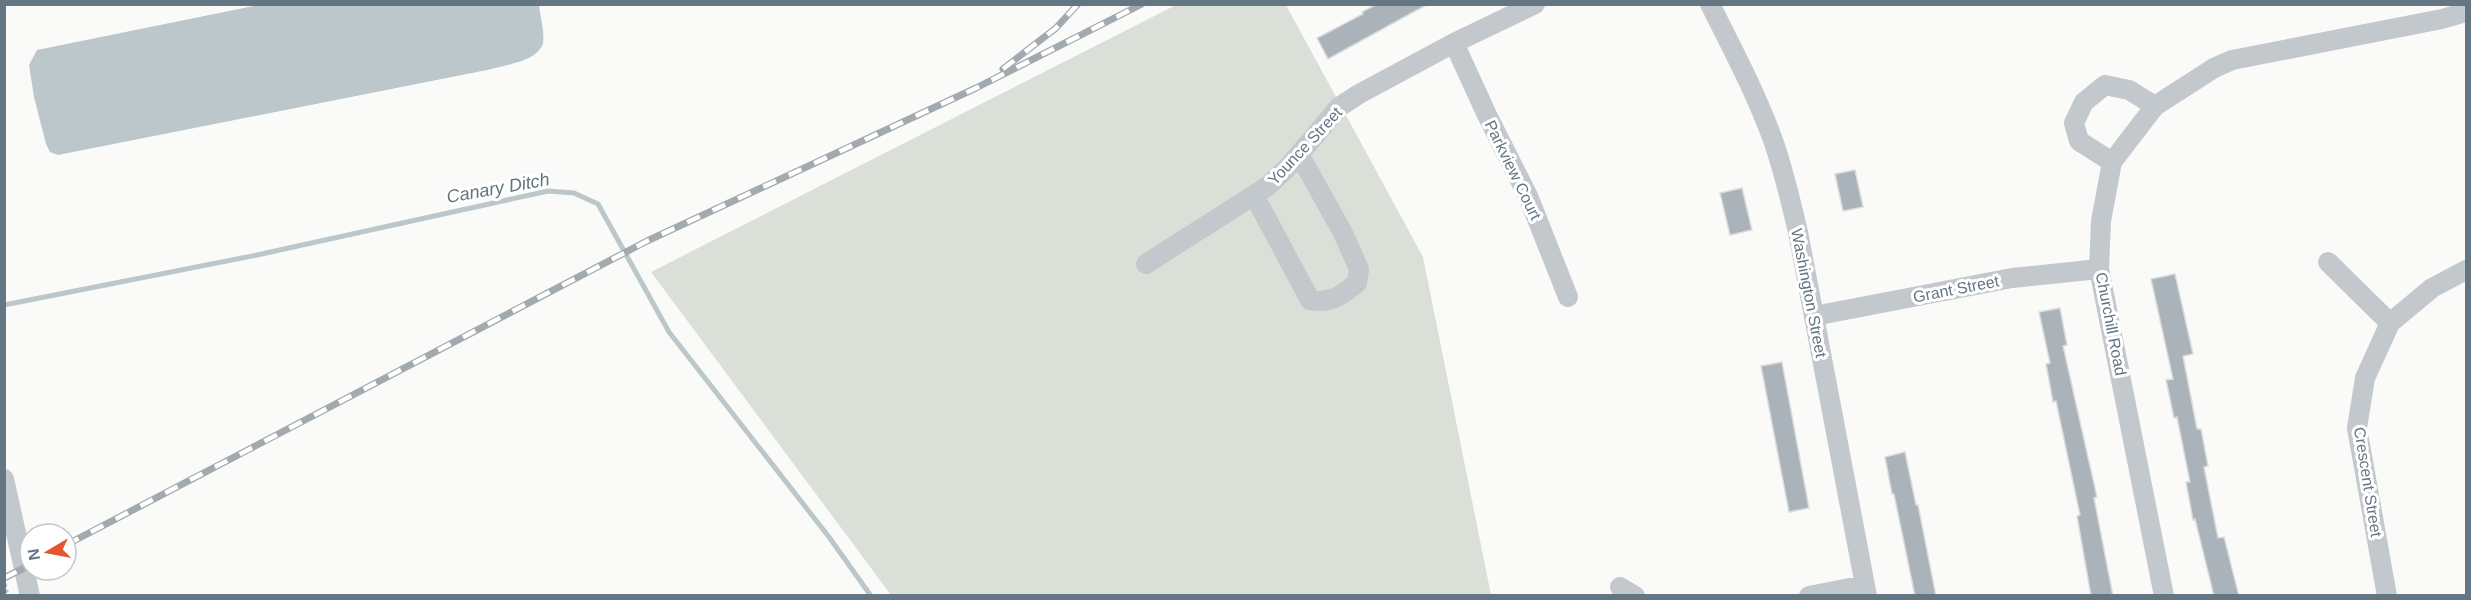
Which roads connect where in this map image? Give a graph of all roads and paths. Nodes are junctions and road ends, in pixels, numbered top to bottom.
1 (1534, 4) edge
2 (1710, 4) edge
3 (2466, 12) edge
4 (1454, 44) junction
5 (2155, 106) junction
6 (1299, 154) junction
7 (2112, 162) junction
8 (1254, 195) junction
9 (2328, 262) dead end
10 (1146, 264) dead end
11 (2099, 269) junction
12 (2466, 270) edge
13 (1568, 297) dead end
14 (1814, 316) junction
15 (2390, 323) junction
16 (4, 479) edge
17 (4, 578) edge
18 (1866, 590) edge
19 (8, 596) edge
20 (30, 596) edge
21 (1809, 596) edge
22 (2164, 596) edge
23 (2387, 596) edge

1 - 4 street, Younce Street
2 - 14 street, Washington Street
3 - 5 street, Churchill Road
4 - 6 street, Younce Street
4 - 13 street, Parkview Court
5 - 7 street, Churchill Road
5 - 7 street
6 - 8 street, Younce Street
6 - 8 street
7 - 11 street, Churchill Road
8 - 10 street, Younce Street
9 - 15 street
11 - 14 street, Grant Street
11 - 22 street, Churchill Road
12 - 15 street, Crescent Street
14 - 18 street, Washington Street
15 - 23 street, Crescent Street
16 - 20 street
17 - 19 path
18 - 21 street

